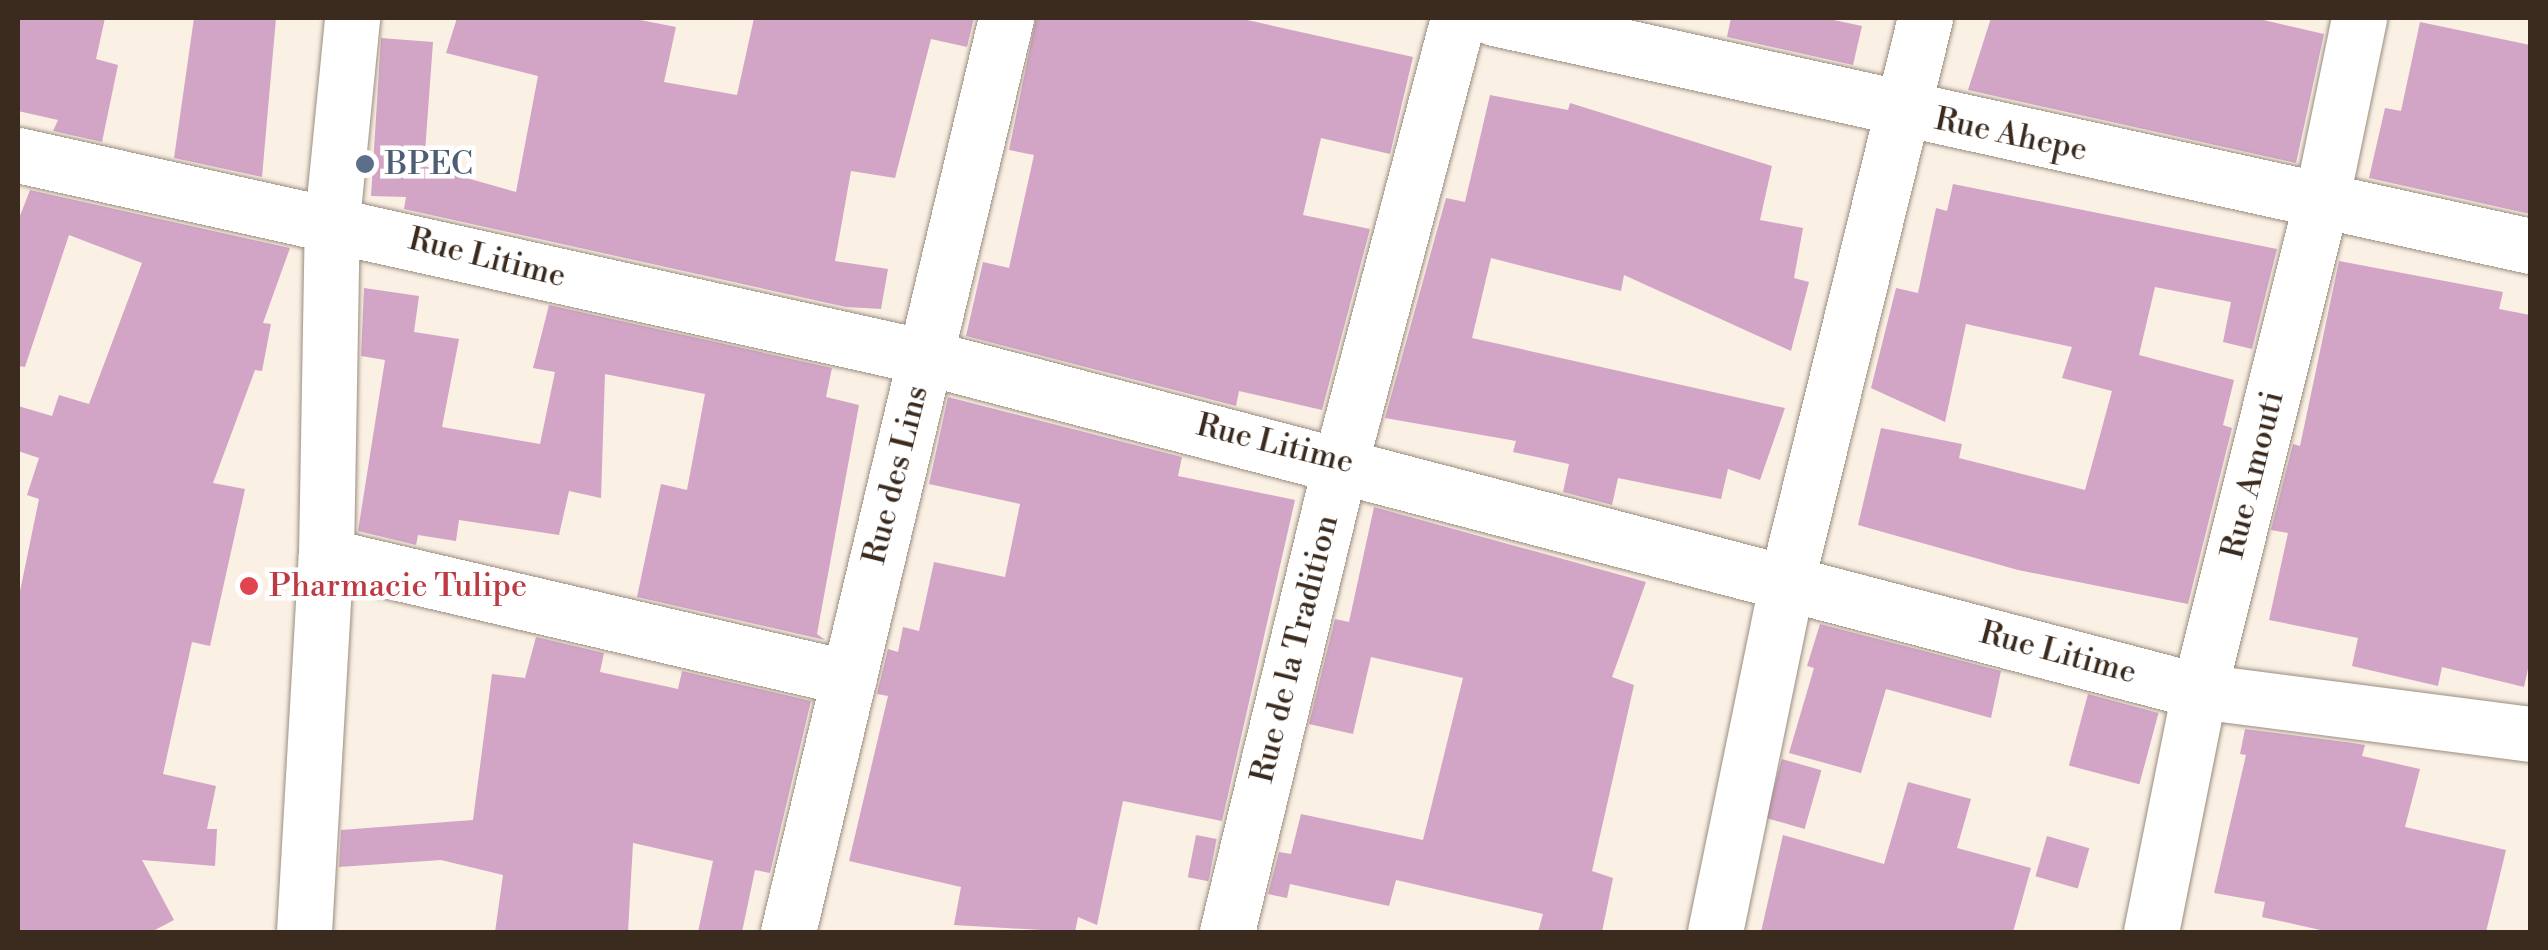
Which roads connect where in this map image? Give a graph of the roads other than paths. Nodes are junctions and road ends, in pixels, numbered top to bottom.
1 (352, 18) edge
2 (1006, 18) edge
3 (1458, 18) edge
4 (1494, 18) edge
5 (1925, 18) edge
6 (2358, 18) edge
7 (1906, 112) junction
8 (18, 155) edge
9 (2321, 202) junction
10 (332, 220) junction
11 (2530, 246) edge
12 (925, 356) junction
13 (1341, 461) junction
14 (326, 556) junction
15 (1787, 580) junction
16 (849, 678) junction
17 (2198, 691) junction
18 (2530, 734) edge
19 (309, 931) edge
20 (788, 932) edge
21 (1227, 932) edge
22 (1715, 932) edge
23 (2151, 932) edge

1 - 10 street
2 - 12 street, Rue des Lins
3 - 13 street, Rue de la Tradition
4 - 7 street, Rue Ahepe
5 - 7 street
6 - 9 street, Rue Amouti
7 - 9 street, Rue Ahepe
7 - 15 street
8 - 10 street, Rue Litime
9 - 11 street, Rue Ahepe
9 - 17 street, Rue Amouti
10 - 12 street, Rue Litime
10 - 14 street
12 - 13 street, Rue Litime
12 - 16 street, Rue des Lins
13 - 15 street, Rue Litime
13 - 21 street, Rue de la Tradition
14 - 16 street
14 - 19 street
15 - 17 street, Rue Litime
15 - 22 street
16 - 20 street, Rue des Lins
17 - 18 street, Rue Litime
17 - 23 street, Rue Amouti

